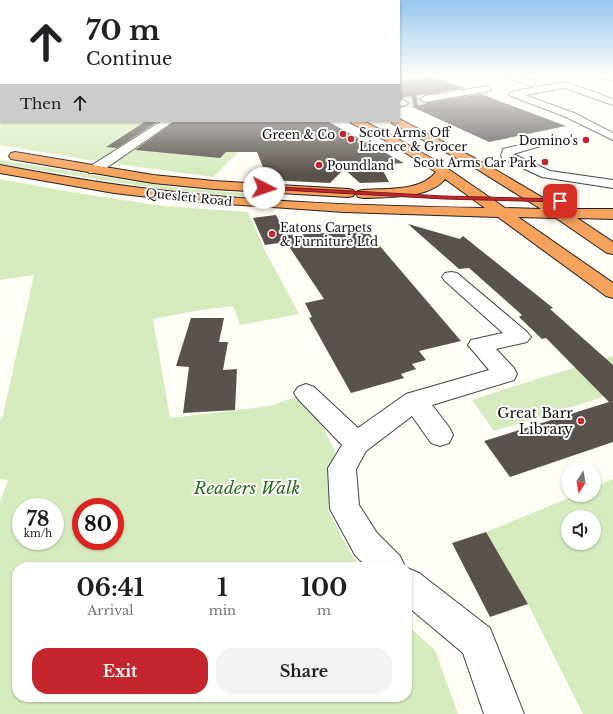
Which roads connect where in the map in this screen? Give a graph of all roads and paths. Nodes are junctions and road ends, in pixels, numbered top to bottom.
1 (550, 107) edge
2 (591, 112) dead end
3 (570, 115) junction
4 (167, 122) edge
5 (357, 122) edge
6 (396, 122) edge
7 (397, 122) edge
8 (613, 137) edge
9 (544, 142) dead end
10 (0, 154) edge
11 (0, 169) edge
12 (94, 170) junction
13 (443, 172) junction
14 (467, 172) dead end
15 (613, 184) edge
16 (264, 188) junction
17 (363, 194) junction
18 (436, 197) dead end
19 (456, 198) dead end
20 (482, 199) junction
21 (613, 201) edge
22 (257, 203) junction
23 (502, 206) junction
24 (535, 207) junction
25 (556, 213) junction
26 (613, 214) edge
27 (613, 249) edge
28 (451, 277) dead end
29 (613, 277) edge
30 (613, 292) edge
31 (306, 393) dead end
32 (415, 401) junction
33 (440, 435) dead end
34 (357, 443) junction
35 (384, 562) edge
36 (412, 589) edge
37 (504, 714) edge

1 - 3 street
2 - 3 street
3 - 8 street
4 - 12 street
5 - 13 highway
6 - 14 highway
7 - 24 highway
9 - 15 street
10 - 12 highway, Queslett Road
11 - 22 highway, Queslett Road
12 - 16 highway, Queslett Road
13 - 17 highway
13 - 20 highway
16 - 17 highway, Queslett Road
16 - 22 highway
17 - 18 highway, Queslett Road
19 - 20 highway
20 - 23 highway
21 - 24 highway
22 - 23 highway, Queslett Road
23 - 24 highway, Queslett Road
23 - 30 highway
24 - 25 highway
24 - 29 highway
25 - 26 highway
25 - 27 highway
28 - 32 street
31 - 34 street
32 - 33 street
32 - 34 street
34 - 35 street
36 - 37 street

